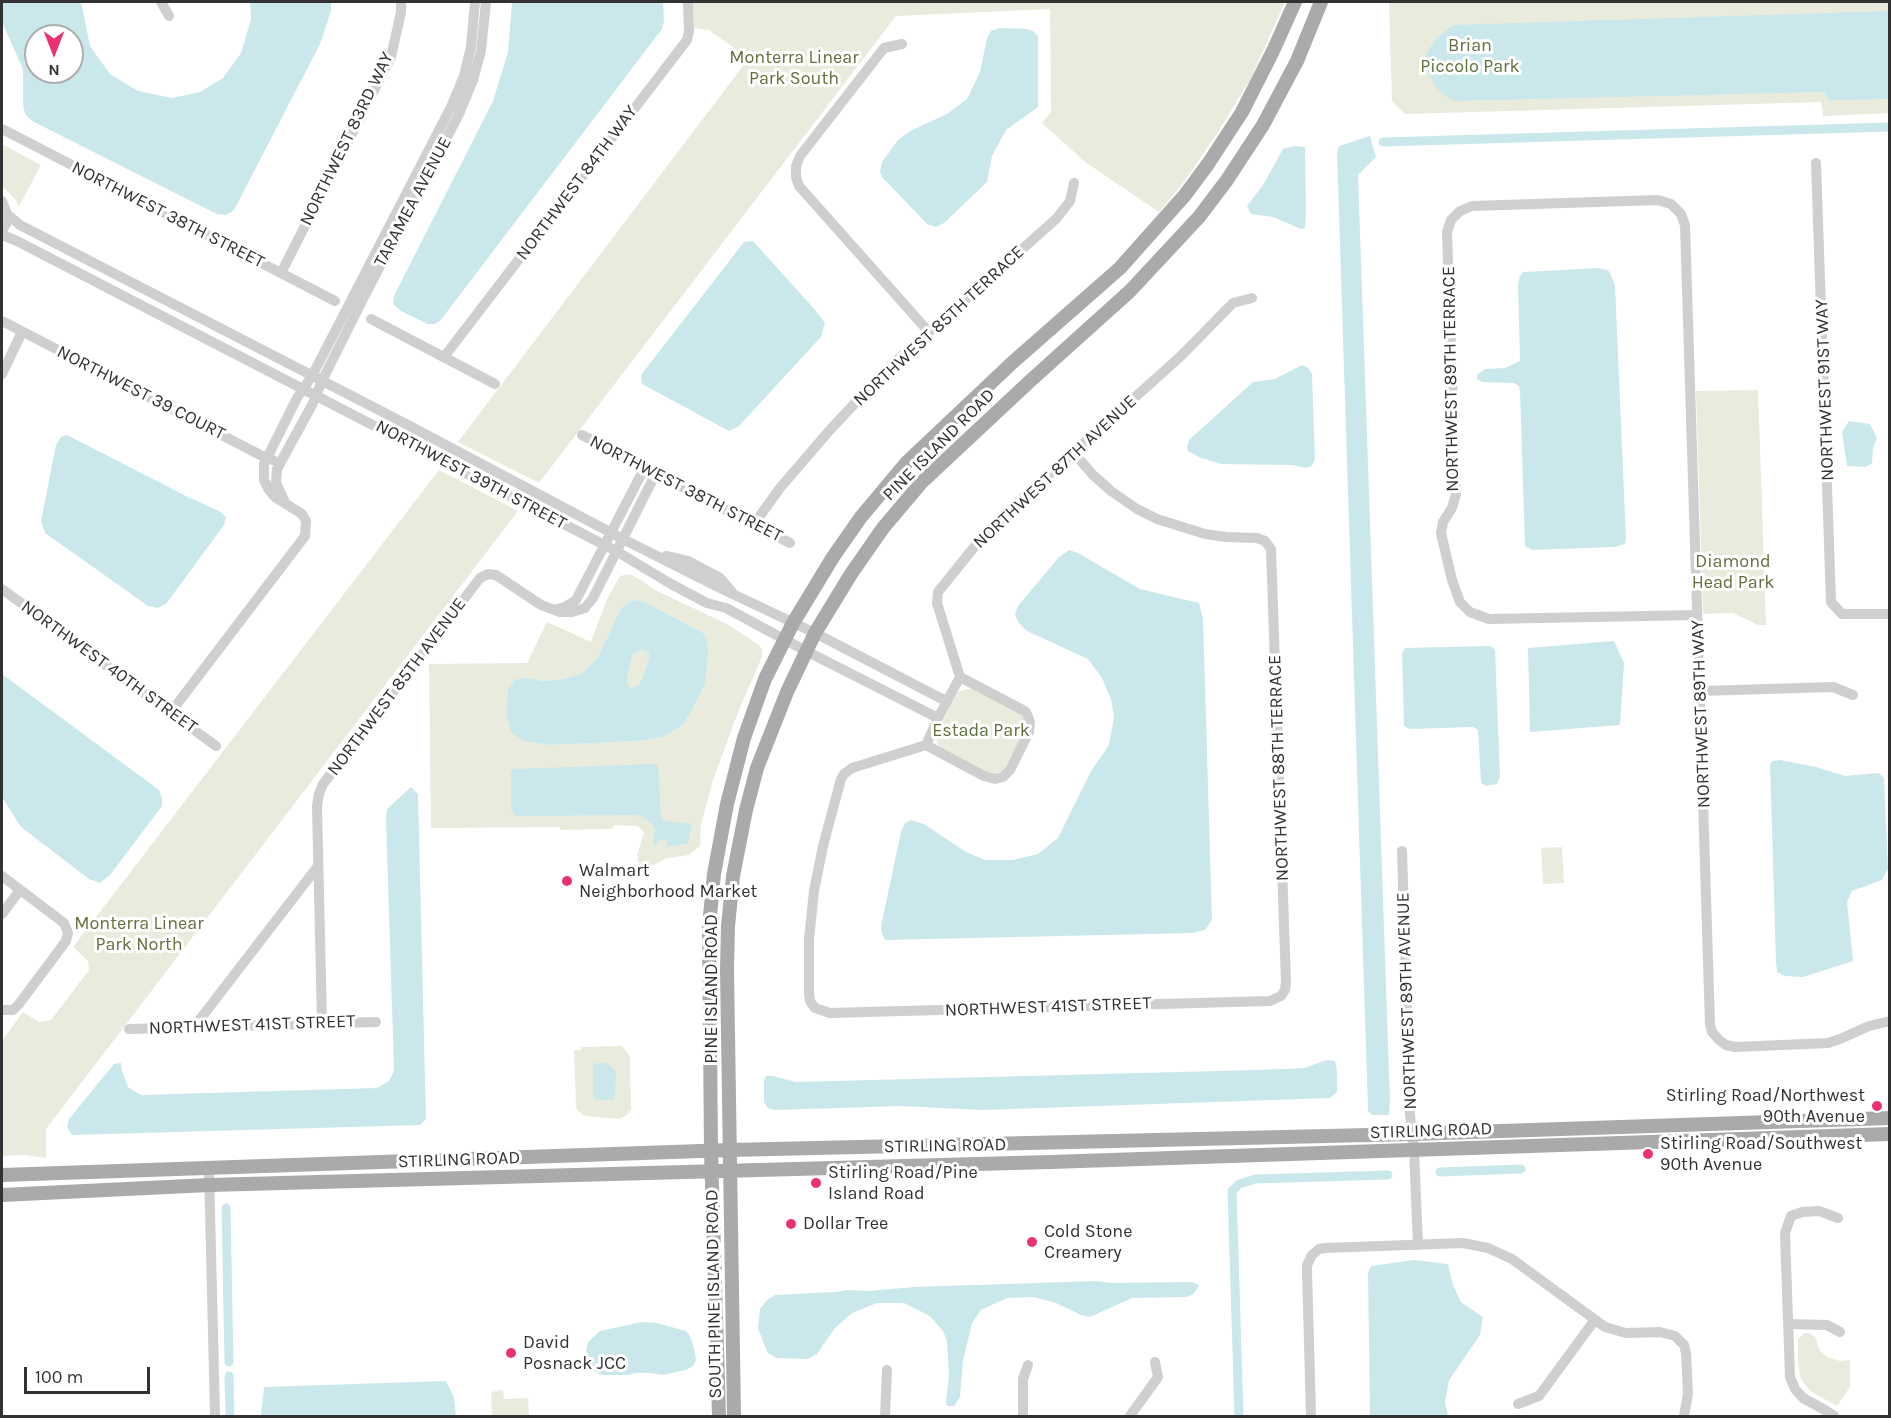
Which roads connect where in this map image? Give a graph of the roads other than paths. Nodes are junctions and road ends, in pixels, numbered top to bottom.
1 (161, 2) edge
2 (401, 2) edge
3 (475, 2) edge
4 (486, 2) edge
5 (688, 2) edge
6 (1295, 2) edge
7 (1321, 2) edge
8 (169, 16) dead end
9 (902, 44) dead end
10 (2, 129) edge
11 (1816, 163) dead end
12 (1074, 183) dead end
13 (2, 201) edge
14 (7, 214) junction
15 (1455, 215) joint
16 (2, 233) edge
17 (281, 273) junction
18 (1252, 298) dead end
19 (335, 301) dead end
20 (371, 319) dead end
21 (2, 321) edge
22 (928, 331) junction
23 (22, 332) junction
24 (444, 357) junction
25 (2, 374) edge
26 (317, 378) junction
27 (495, 384) dead end
28 (304, 388) junction
29 (316, 395) junction
30 (582, 435) dead end
31 (1073, 452) junction
32 (266, 458) junction
33 (282, 461) junction
34 (645, 467) junction
35 (656, 473) junction
36 (287, 505) junction
37 (754, 524) junction
38 (611, 532) junction
39 (623, 538) junction
40 (790, 543) dead end
41 (605, 546) junction
42 (616, 550) junction
43 (2, 589) edge
44 (552, 610) junction
45 (1890, 614) edge
46 (1697, 615) junction
47 (793, 623) junction
48 (815, 633) junction
49 (785, 640) junction
50 (806, 651) junction
51 (960, 677) junction
52 (1701, 691) junction
53 (1853, 695) dead end
54 (946, 702) junction
55 (171, 712) junction
56 (938, 718) junction
57 (926, 745) junction
58 (216, 747) dead end
59 (1402, 851) dead end
60 (318, 866) junction
61 (2, 876) edge
62 (20, 890) junction
63 (2, 915) edge
64 (1284, 999) joint
65 (2, 1010) edge
66 (1890, 1021) edge
67 (376, 1022) dead end
68 (322, 1023) junction
69 (194, 1027) junction
70 (129, 1029) dead end
71 (1890, 1118) edge
72 (1549, 1129) junction
73 (1412, 1134) junction
74 (1890, 1134) edge
75 (1049, 1142) junction
76 (1554, 1144) junction
77 (711, 1150) junction
78 (730, 1150) junction
79 (1414, 1150) junction
80 (451, 1160) junction
81 (1051, 1162) junction
82 (209, 1168) junction
83 (712, 1170) junction
84 (730, 1170) junction
85 (2, 1175) edge
86 (452, 1178) junction
87 (209, 1185) junction
88 (2, 1195) edge
89 (1838, 1218) dead end
90 (1418, 1245) junction
91 (1594, 1321) junction
92 (1789, 1324) junction
93 (1839, 1332) dead end
94 (1155, 1362) dead end
95 (1028, 1365) dead end
96 (887, 1370) dead end
97 (1518, 1404) dead end
98 (215, 1416) edge
99 (719, 1416) edge
100 (734, 1416) edge
101 (885, 1416) edge
102 (1023, 1416) edge
103 (1130, 1416) edge
104 (1311, 1416) edge
105 (1684, 1416) edge
106 (1834, 1416) edge

1 - 8 street
2 - 17 street, NORTHWEST 83RD WAY
3 - 26 street, TARAMEA AVENUE
4 - 26 street, TARAMEA AVENUE
5 - 24 street, NORTHWEST 84TH WAY
6 - 47 main road, PINE ISLAND ROAD
7 - 48 main road, PINE ISLAND ROAD
9 - 22 street
10 - 17 street, NORTHWEST 38TH STREET
11 - 45 street, NORTHWEST 91ST WAY
12 - 22 street, NORTHWEST 85TH TERRACE
13 - 14 street
14 - 16 street
14 - 26 street, NORTHWEST 39TH STREET
15 - 46 street, NORTHWEST 89TH WAY
15 - 46 street, NORTHWEST 89TH TERRACE
16 - 28 street, NORTHWEST 39TH STREET
17 - 19 street, NORTHWEST 38TH STREET
18 - 31 street, NORTHWEST 87TH AVENUE
20 - 24 street
21 - 23 street, NORTHWEST 39 COURT
22 - 37 street, NORTHWEST 85TH TERRACE
23 - 25 street
23 - 32 street, NORTHWEST 39 COURT
24 - 27 street
26 - 28 street, TARAMEA AVENUE
26 - 29 street, TARAMEA AVENUE
26 - 38 street, NORTHWEST 39TH STREET
28 - 29 street, NORTHWEST 39TH STREET
28 - 32 street, TARAMEA AVENUE
29 - 33 street, TARAMEA AVENUE
29 - 41 street, NORTHWEST 39TH STREET
30 - 34 street, NORTHWEST 38TH STREET
31 - 51 street, NORTHWEST 87TH AVENUE
31 - 64 street, NORTHWEST 88TH TERRACE
32 - 33 street, NORTHWEST 39 COURT
32 - 36 street
33 - 36 street, TARAMEA AVENUE
34 - 35 street, NORTHWEST 38TH STREET
34 - 38 street
35 - 37 street, NORTHWEST 38TH STREET
35 - 39 street
36 - 55 street
37 - 40 street, NORTHWEST 38TH STREET
38 - 39 street, NORTHWEST 39TH STREET
38 - 41 street
39 - 42 street
39 - 47 street, NORTHWEST 39TH STREET
41 - 42 street, NORTHWEST 39TH STREET
41 - 44 street
42 - 44 street
42 - 49 street, NORTHWEST 39TH STREET
43 - 55 street, NORTHWEST 40TH STREET
44 - 60 street, NORTHWEST 85TH AVENUE
46 - 52 street, NORTHWEST 89TH WAY
47 - 48 street, NORTHWEST 39TH STREET
47 - 49 main road, PINE ISLAND ROAD
48 - 50 main road, PINE ISLAND ROAD
48 - 54 street, NORTHWEST 39TH STREET
49 - 50 street, NORTHWEST 39TH STREET
49 - 77 main road, PINE ISLAND ROAD
50 - 56 street, NORTHWEST 39TH STREET
50 - 78 main road, PINE ISLAND ROAD
51 - 54 street
51 - 57 street
52 - 53 street
52 - 66 street, NORTHWEST 89TH WAY
54 - 56 street
55 - 58 street, NORTHWEST 40TH STREET
56 - 57 street
57 - 64 street, NORTHWEST 41ST STREET
59 - 73 street, NORTHWEST 89TH AVENUE
60 - 68 street, NORTHWEST 85TH AVENUE
60 - 69 street
61 - 62 street
62 - 63 street
62 - 65 street
67 - 68 street, NORTHWEST 41ST STREET
68 - 69 street, NORTHWEST 41ST STREET
69 - 70 street, NORTHWEST 41ST STREET
71 - 72 main road, STIRLING ROAD
72 - 73 main road, STIRLING ROAD
72 - 76 main road
73 - 75 main road, STIRLING ROAD
73 - 79 street, NORTHWEST 89TH AVENUE
74 - 76 main road, STIRLING ROAD
75 - 78 main road, STIRLING ROAD
75 - 81 main road
76 - 79 main road, STIRLING ROAD
77 - 78 main road, STIRLING ROAD
77 - 80 main road, STIRLING ROAD
77 - 83 main road, PINE ISLAND ROAD
78 - 84 main road, PINE ISLAND ROAD
79 - 81 main road, STIRLING ROAD
79 - 90 street, NORTHWEST 89TH AVENUE
80 - 82 main road, STIRLING ROAD
80 - 86 main road
81 - 84 main road, STIRLING ROAD
82 - 85 main road, STIRLING ROAD
82 - 87 street
83 - 84 main road, STIRLING ROAD
83 - 86 main road, STIRLING ROAD
83 - 99 main road, SOUTH PINE ISLAND ROAD
84 - 100 main road, SOUTH PINE ISLAND ROAD
86 - 87 main road, STIRLING ROAD
87 - 88 main road, STIRLING ROAD
87 - 98 street
89 - 92 street
90 - 91 street
90 - 104 street
91 - 97 street
91 - 105 street
92 - 93 street
92 - 106 street
94 - 103 street
95 - 102 street
96 - 101 street

